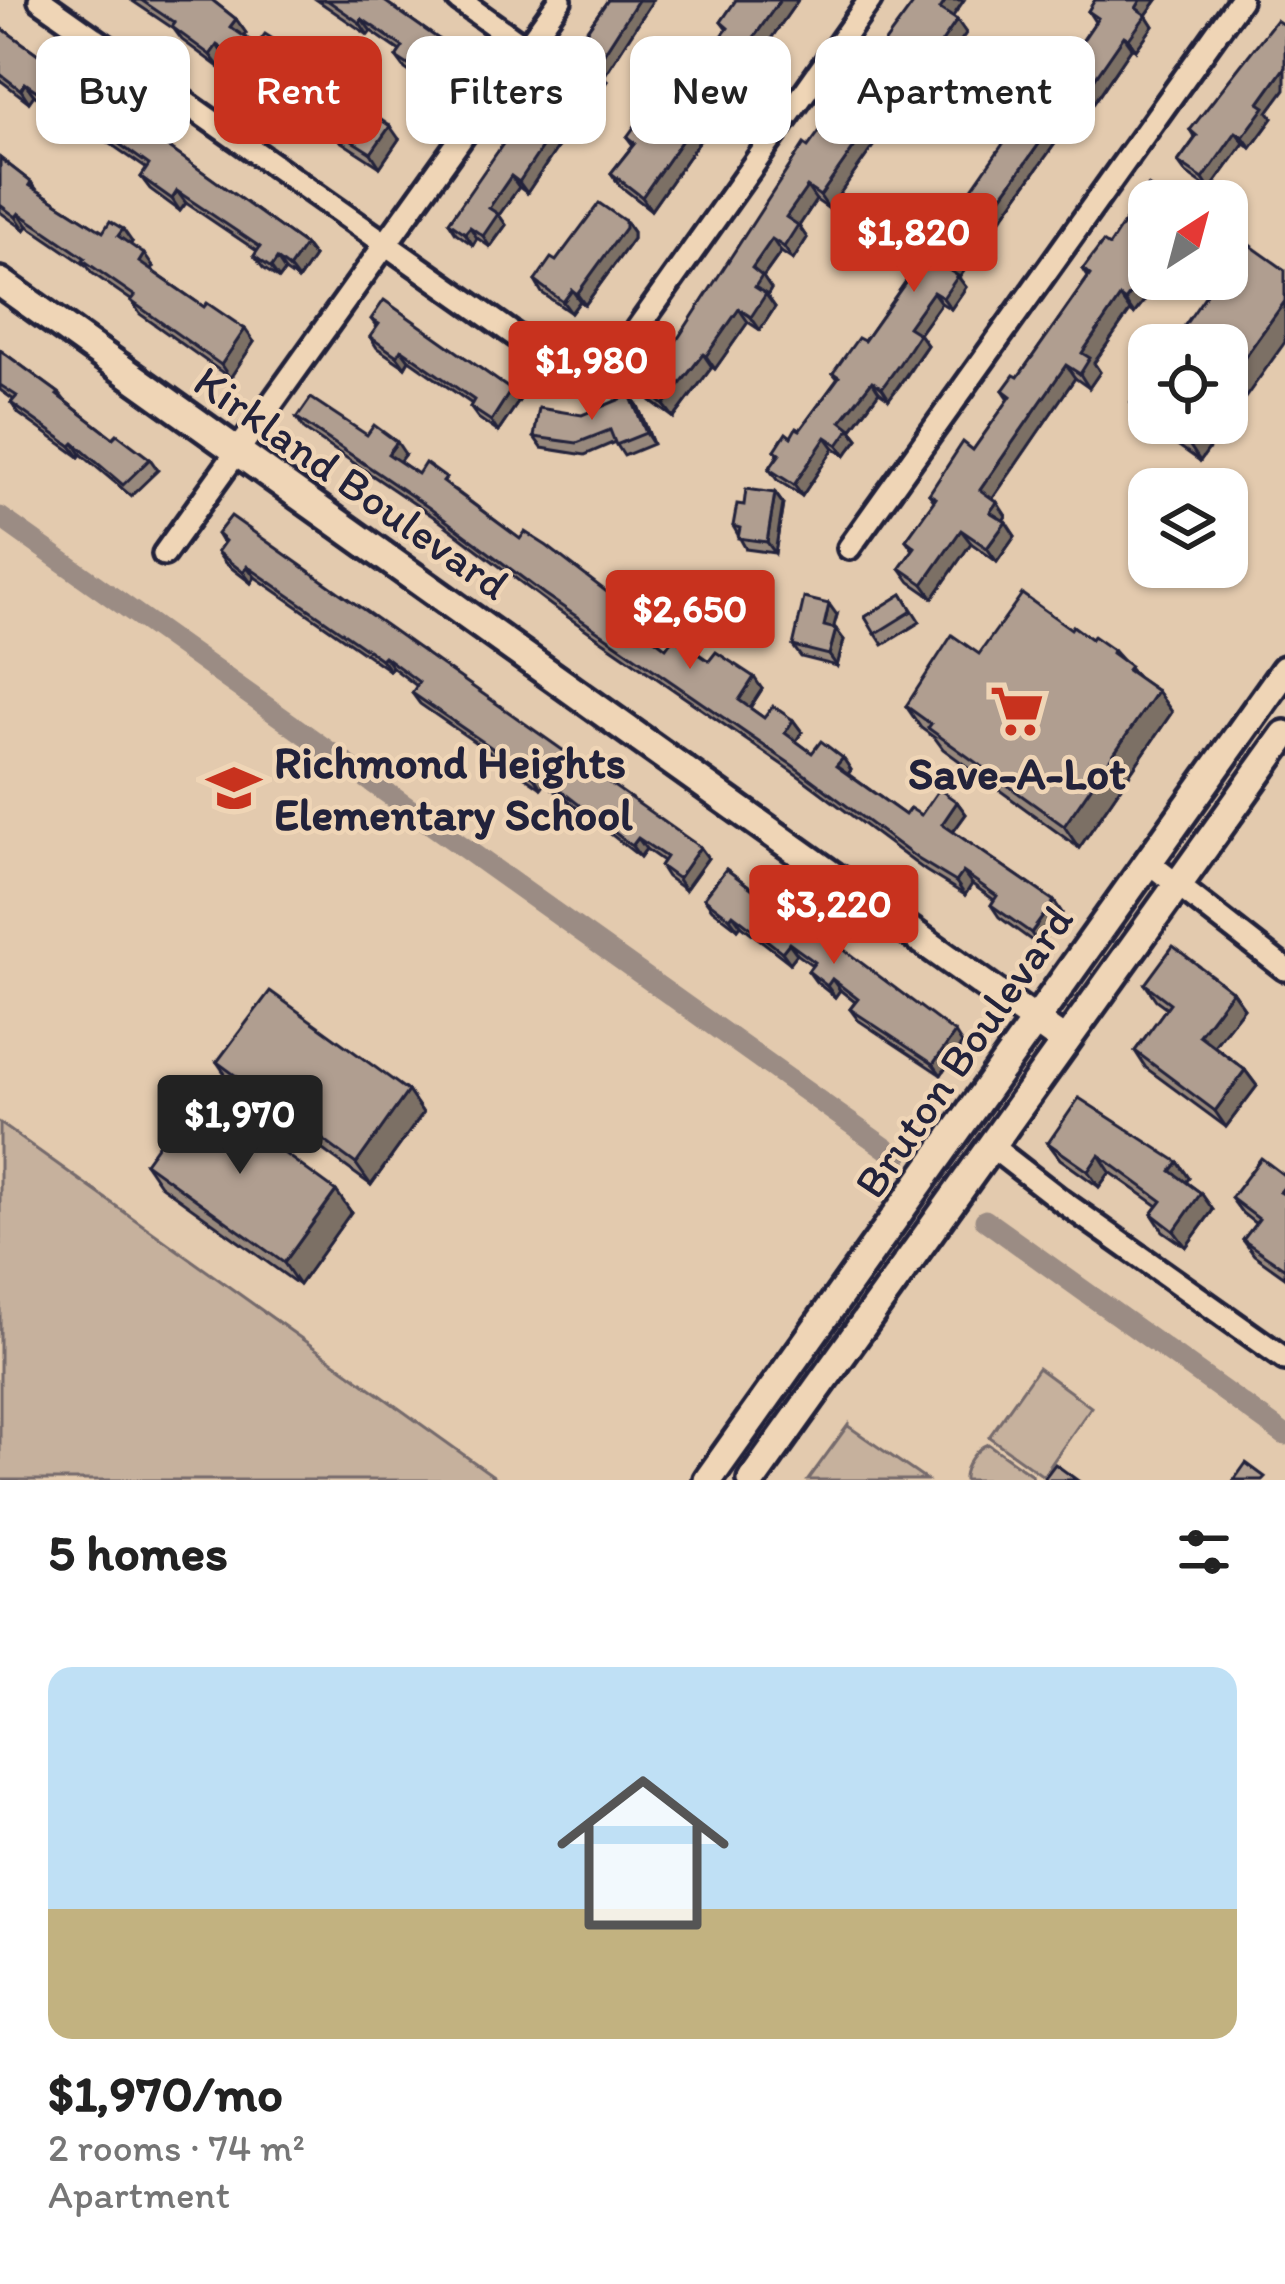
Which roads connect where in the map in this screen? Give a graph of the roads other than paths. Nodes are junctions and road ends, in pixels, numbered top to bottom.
1 (40, 0) edge
2 (459, 0) edge
3 (560, 0) edge
4 (870, 0) edge
5 (1240, 0) edge
6 (509, 36) edge
7 (534, 36) edge
8 (457, 144) edge
9 (384, 245) junction
10 (0, 282) edge
11 (237, 452) junction
12 (849, 548) dead end
13 (164, 554) dead end
14 (1285, 670) edge
15 (1285, 735) edge
16 (1148, 862) junction
17 (1179, 886) junction
18 (1285, 969) edge
19 (1036, 1022) junction
20 (1065, 1042) junction
21 (991, 1146) junction
22 (1285, 1359) edge
23 (708, 1480) edge
24 (752, 1480) edge

1 - 9 street
2 - 6 street
3 - 7 street
4 - 9 street
5 - 12 street
8 - 9 street
9 - 11 street
10 - 11 street, Kirkland Boulevard
11 - 13 street
11 - 19 street, Kirkland Boulevard
14 - 16 street, Bruton Boulevard
15 - 17 street, Bruton Boulevard
16 - 17 street
16 - 19 street, Bruton Boulevard
17 - 18 street
17 - 20 street, Bruton Boulevard
19 - 20 street, Kirkland Boulevard
19 - 23 street, Bruton Boulevard
20 - 21 street, Bruton Boulevard
21 - 22 street
21 - 24 street, Bruton Boulevard

